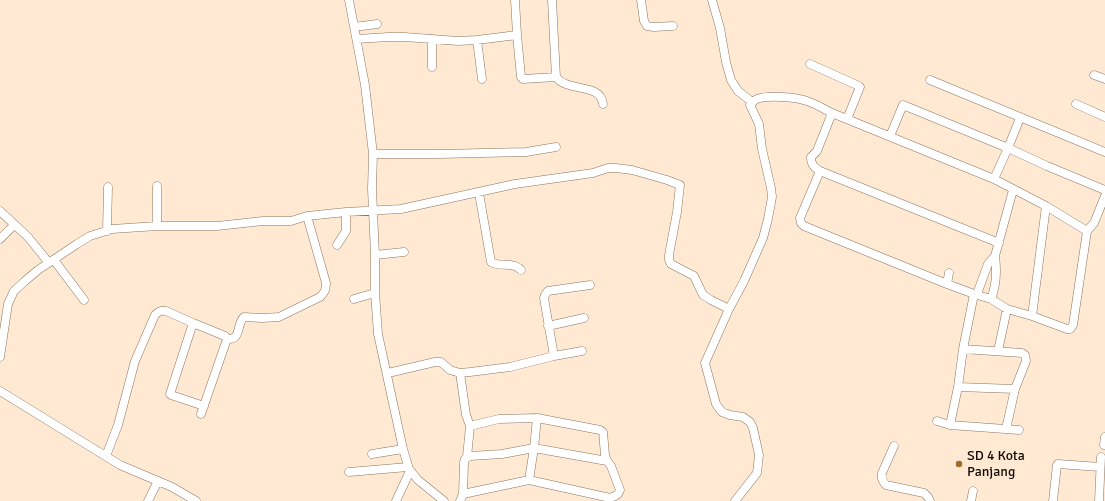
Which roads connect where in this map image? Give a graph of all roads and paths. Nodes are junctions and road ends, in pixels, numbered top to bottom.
1 (349, 0) edge
2 (515, 0) edge
3 (552, 0) edge
4 (642, 0) edge
5 (712, 0) edge
6 (377, 24) dead end
7 (673, 26) dead end
8 (354, 27) junction
9 (517, 35) junction
10 (357, 39) junction
11 (432, 40) junction
12 (477, 40) junction
13 (810, 64) dead end
14 (432, 67) dead end
15 (1094, 75) dead end
16 (556, 77) junction
17 (482, 79) dead end
18 (1105, 79) edge
19 (930, 80) dead end
20 (752, 102) junction
21 (603, 104) dead end
22 (1076, 104) dead end
23 (832, 113) junction
24 (1105, 117) edge
25 (1020, 118) junction
26 (847, 119) junction
27 (890, 136) junction
28 (556, 147) dead end
29 (1008, 148) junction
30 (1105, 152) edge
31 (373, 154) junction
32 (820, 171) junction
33 (994, 179) junction
34 (157, 186) dead end
35 (108, 187) dead end
36 (1013, 190) junction
37 (1105, 190) edge
38 (479, 193) junction
39 (1105, 196) edge
40 (1046, 206) junction
41 (0, 211) edge
42 (374, 211) junction
43 (346, 212) junction
44 (307, 216) junction
45 (14, 225) junction
46 (157, 226) junction
47 (107, 231) junction
48 (1087, 231) junction
49 (0, 239) edge
50 (999, 243) junction
51 (337, 245) dead end
52 (404, 252) dead end
53 (376, 255) junction
54 (995, 256) junction
55 (52, 261) junction
56 (521, 270) dead end
57 (949, 273) dead end
58 (947, 284) junction
59 (590, 285) dead end
60 (375, 293) junction
61 (975, 294) junction
62 (354, 299) dead end
63 (991, 299) junction
64 (84, 300) dead end
65 (729, 309) junction
66 (1007, 309) junction
67 (1032, 316) junction
68 (584, 318) dead end
69 (2, 320) edge
70 (193, 324) junction
71 (548, 326) junction
72 (227, 339) junction
73 (963, 349) junction
74 (582, 351) dead end
75 (998, 351) junction
76 (554, 356) junction
77 (0, 357) edge
78 (388, 373) junction
79 (460, 373) junction
80 (958, 387) junction
81 (1015, 389) junction
82 (0, 391) edge
83 (204, 406) junction
84 (201, 414) dead end
85 (537, 418) junction
86 (937, 421) dead end
87 (950, 425) junction
88 (470, 426) junction
89 (1006, 429) junction
90 (1019, 430) dead end
91 (894, 446) dead end
92 (534, 448) junction
93 (403, 449) junction
94 (372, 454) dead end
95 (106, 456) junction
96 (467, 457) junction
97 (1101, 457) dead end
98 (607, 461) junction
99 (1100, 467) junction
100 (409, 469) junction
101 (349, 472) dead end
102 (528, 480) junction
103 (158, 481) junction
104 (973, 491) dead end
105 (461, 497) edge
106 (148, 501) edge
107 (196, 501) edge
108 (396, 501) edge
109 (444, 501) edge
110 (735, 501) edge
111 (930, 501) edge
112 (971, 501) edge
113 (1053, 501) edge
114 (1099, 501) edge

1 - 8 street
2 - 9 street
3 - 16 street
4 - 7 street
5 - 20 street
6 - 8 street
8 - 10 street
9 - 12 street
9 - 16 street
10 - 11 street
10 - 31 street
11 - 12 street
11 - 14 street
12 - 17 street
13 - 26 street
15 - 18 street
16 - 21 street
19 - 25 street
20 - 23 street
20 - 65 street
22 - 24 street
23 - 26 street
23 - 32 street
25 - 29 street
25 - 30 street
26 - 27 street
27 - 29 street
27 - 33 street
28 - 31 street
29 - 33 street
29 - 37 street
31 - 42 street
32 - 50 street
32 - 58 street
33 - 36 street
34 - 46 street
35 - 47 street
36 - 40 street
36 - 50 street
38 - 42 street
38 - 56 street
38 - 65 street
39 - 48 street
40 - 48 street
40 - 67 street
41 - 45 street
42 - 43 street
42 - 53 street
43 - 44 street
43 - 51 street
44 - 46 street
44 - 72 street
45 - 49 street
45 - 55 street
46 - 47 street
47 - 55 street
48 - 67 street
50 - 54 street
52 - 53 street
53 - 60 street
54 - 61 street
54 - 63 street
55 - 64 street
55 - 69 street
57 - 58 street
58 - 61 street
59 - 71 street
60 - 62 street
60 - 78 street
61 - 63 street
61 - 73 street
63 - 66 street
65 - 110 street
66 - 67 street
66 - 75 street
68 - 71 street
69 - 77 street
70 - 72 street
70 - 83 street
70 - 95 street
71 - 76 street
72 - 83 street
73 - 75 street
73 - 80 street
74 - 76 street
75 - 81 street
76 - 79 street
78 - 79 street
78 - 93 street
79 - 88 street
80 - 81 street
80 - 87 street
81 - 89 street
82 - 95 street
83 - 84 street
85 - 88 street
85 - 92 street
85 - 98 street
86 - 87 street
87 - 89 street
88 - 96 street
89 - 90 street
91 - 111 street
92 - 96 street
92 - 98 street
92 - 102 street
93 - 94 street
93 - 100 street
95 - 103 street
96 - 105 street
97 - 99 street
98 - 102 street
99 - 113 street
99 - 114 street
100 - 101 street
100 - 108 street
100 - 109 street
102 - 105 street
103 - 106 street
103 - 107 street
104 - 112 street

